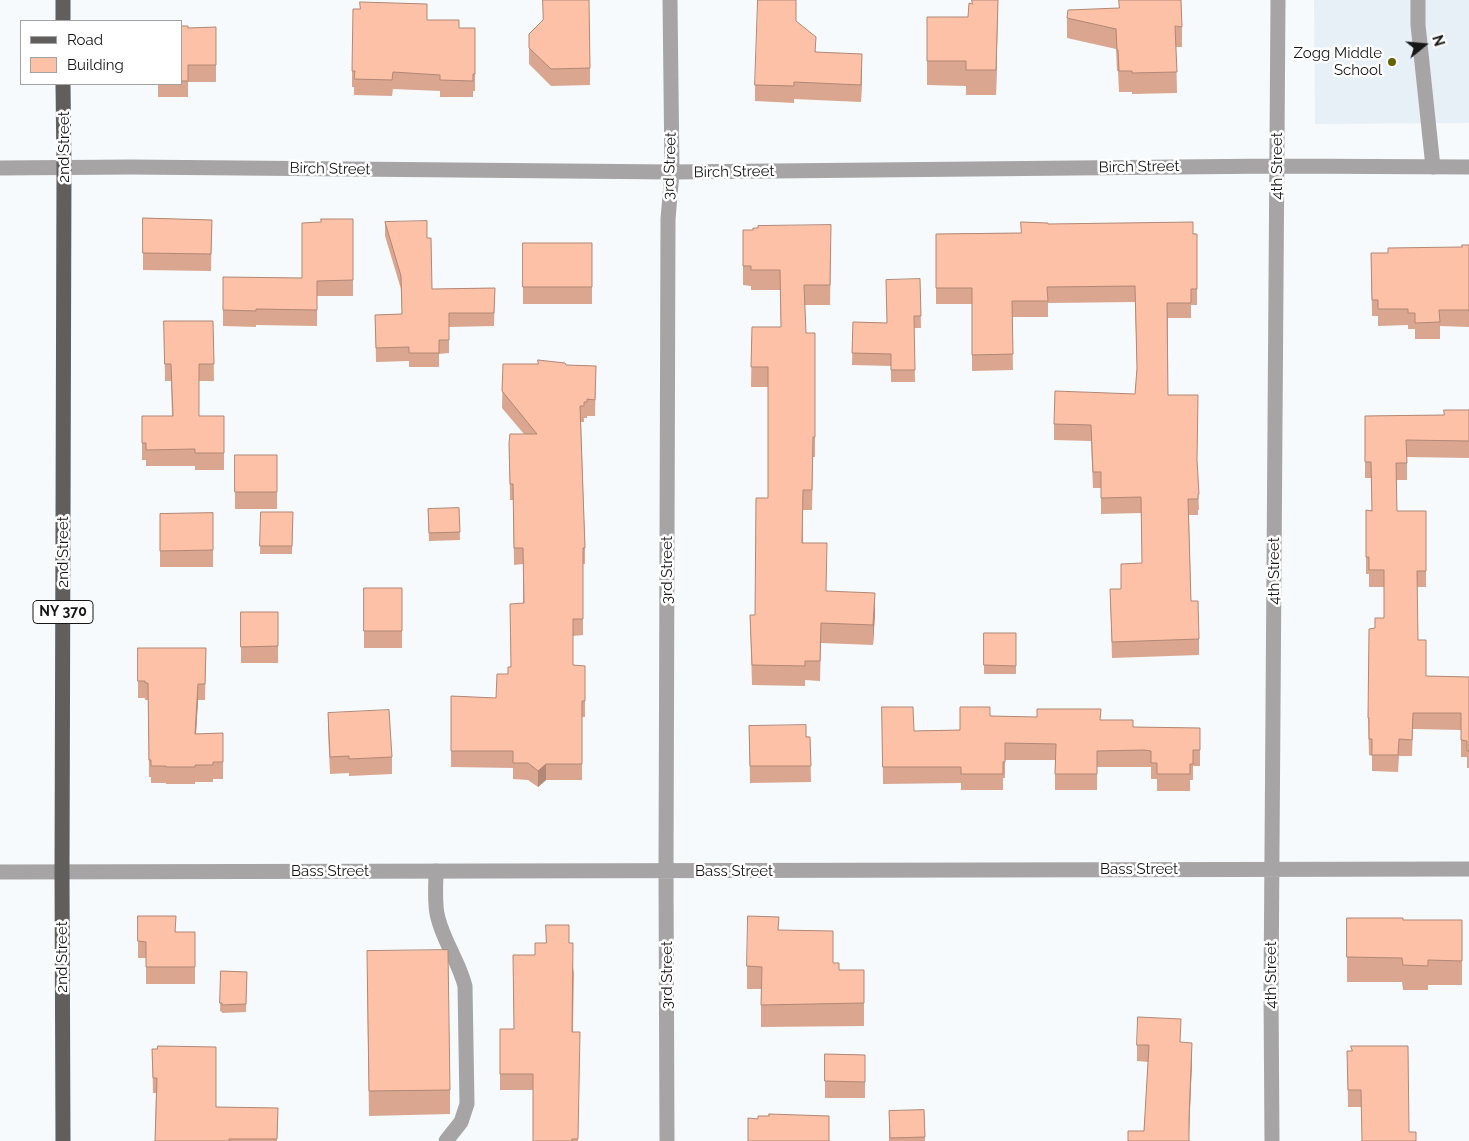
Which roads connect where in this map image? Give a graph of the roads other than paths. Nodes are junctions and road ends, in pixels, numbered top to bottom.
1 (62, 0) edge
2 (670, 0) edge
3 (1278, 0) edge
4 (1418, 0) edge
5 (63, 20) edge
6 (63, 85) edge
7 (1277, 166) junction
8 (64, 167) junction
9 (1433, 167) junction
10 (1469, 167) edge
11 (0, 168) edge
12 (672, 172) junction
13 (1272, 869) junction
14 (1469, 869) edge
15 (436, 871) junction
16 (666, 871) junction
17 (0, 872) edge
18 (62, 872) junction
19 (63, 1141) edge
20 (446, 1141) edge
21 (668, 1141) edge
22 (1272, 1141) edge

1 - 5 main road
2 - 12 street, 3rd Street
3 - 7 street, 4th Street
4 - 9 street
6 - 8 main road, 2nd Street / NY 370
7 - 9 street, Birch Street
7 - 12 street, Birch Street
7 - 13 street, 4th Street
8 - 11 street, Birch Street
8 - 12 street, Birch Street
8 - 18 main road, 2nd Street / NY 370
9 - 10 street, Birch Street
12 - 16 street, 3rd Street
13 - 14 street, Bass Street
13 - 16 street, Bass Street
13 - 22 street, 4th Street
15 - 16 street, Bass Street
15 - 18 street, Bass Street
15 - 20 street
16 - 21 street, 3rd Street
17 - 18 street, Bass Street
18 - 19 main road, 2nd Street / NY 370

